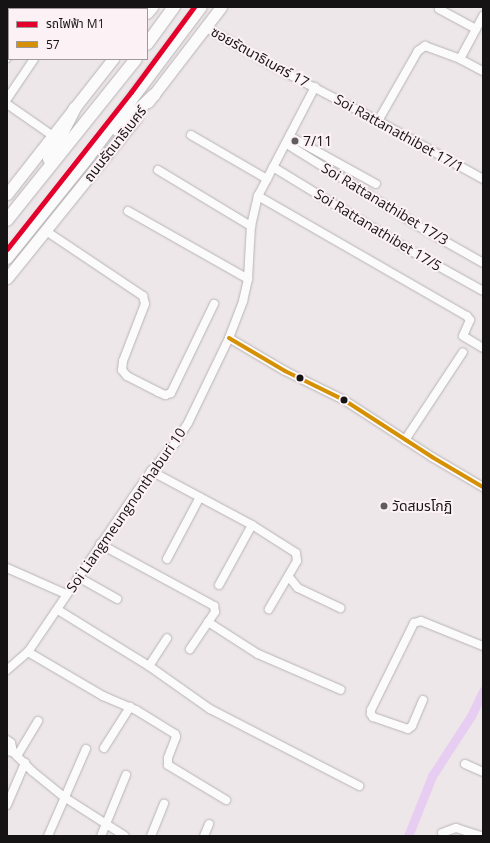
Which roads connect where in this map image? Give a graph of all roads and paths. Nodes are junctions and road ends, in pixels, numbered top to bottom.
1 (174, 7) edge
2 (201, 7) edge
3 (221, 7) edge
4 (439, 9) dead end
5 (483, 16) edge
6 (205, 27) junction
7 (476, 29) junction
8 (148, 43) edge
9 (460, 59) junction
10 (33, 60) edge
11 (112, 60) edge
12 (135, 60) edge
13 (483, 71) edge
14 (315, 87) junction
15 (154, 95) junction
16 (7, 99) edge
17 (7, 104) edge
18 (75, 108) junction
19 (378, 121) junction
20 (191, 135) dead end
21 (53, 136) junction
22 (289, 140) junction
23 (90, 156) junction
24 (273, 167) junction
25 (158, 170) dead end
26 (267, 179) junction
27 (483, 179) edge
28 (37, 182) junction
29 (376, 184) dead end
30 (7, 194) edge
31 (258, 196) junction
32 (128, 211) dead end
33 (7, 220) edge
34 (251, 226) junction
35 (46, 231) junction
36 (7, 258) edge
37 (483, 263) edge
38 (7, 278) edge
39 (248, 279) junction
40 (483, 291) edge
41 (214, 304) dead end
42 (229, 338) junction
43 (483, 348) edge
44 (463, 352) dead end
45 (405, 440) junction
46 (151, 471) junction
47 (483, 487) edge
48 (200, 497) junction
49 (252, 525) junction
50 (100, 544) junction
51 (166, 558) dead end
52 (7, 568) edge
53 (78, 577) junction
54 (289, 577) junction
55 (219, 586) dead end
56 (66, 594) junction
57 (117, 600) dead end
58 (340, 608) dead end
59 (269, 609) dead end
60 (58, 610) junction
61 (208, 622) junction
62 (167, 638) dead end
63 (483, 646) edge
64 (190, 649) dead end
65 (28, 652) junction
66 (148, 666) junction
67 (7, 670) edge
68 (341, 690) dead end
69 (423, 700) dead end
70 (130, 707) junction
71 (38, 721) dead end
72 (7, 740) edge
73 (104, 748) dead end
74 (86, 749) dead end
75 (12, 753) edge
76 (24, 763) junction
77 (465, 764) dead end
78 (483, 772) edge
79 (126, 775) dead end
80 (359, 786) dead end
81 (64, 797) junction
82 (226, 800) dead end
83 (164, 803) dead end
84 (7, 805) edge
85 (107, 823) junction
86 (209, 824) dead end
87 (442, 833) dead end
88 (48, 836) edge
89 (101, 836) edge
90 (125, 836) edge
91 (151, 836) edge
92 (204, 836) edge
93 (481, 836) edge

1 - 8 main road
2 - 23 main road, ถนนรัตนาธิเบศร์
3 - 6 main road, ถนนรัตนาธิเบศร์
4 - 7 street
5 - 7 street
6 - 14 street, ซอยรัตนาธิเบศร์ 17
6 - 15 main road, ถนนรัตนาธิเบศร์
7 - 9 street
9 - 13 street
9 - 19 street
10 - 16 street
11 - 18 main road
12 - 28 main road
14 - 19 street, Soi Rattanathibet 17/1
14 - 22 street, Soi Liangmeungnonthaburi 10
15 - 23 main road
15 - 35 main road, ถนนรัตนาธิเบศร์
17 - 21 street
18 - 21 main road
18 - 28 main road
19 - 27 street, Soi Rattanathibet 17/1
20 - 26 street
21 - 30 main road
22 - 24 street, Soi Liangmeungnonthaburi 10
22 - 29 street
22 - 37 street, Soi Rattanathibet 17/3
23 - 36 main road, ถนนรัตนาธิเบศร์
24 - 26 street, Soi Liangmeungnonthaburi 10
24 - 40 street, Soi Rattanathibet 17/5
25 - 34 street
26 - 31 street, Soi Liangmeungnonthaburi 10
28 - 33 main road
31 - 34 street, Soi Liangmeungnonthaburi 10
31 - 43 street
32 - 39 street
34 - 39 street, Soi Liangmeungnonthaburi 10
35 - 38 main road, ถนนรัตนาธิเบศร์
35 - 41 street
39 - 42 street, Soi Liangmeungnonthaburi 10
42 - 45 street
42 - 46 street, Soi Liangmeungnonthaburi 10
44 - 45 street
45 - 47 street
46 - 48 street
46 - 50 street, Soi Liangmeungnonthaburi 10
48 - 49 street
48 - 51 street
49 - 54 street
49 - 55 street
50 - 53 street, Soi Liangmeungnonthaburi 10
50 - 61 street
52 - 56 street
53 - 56 street, Soi Liangmeungnonthaburi 10
53 - 57 street
54 - 58 street
54 - 59 street
56 - 60 street, Soi Liangmeungnonthaburi 10
60 - 65 street, Soi Liangmeungnonthaburi 10
60 - 66 street
61 - 64 street
61 - 68 street
62 - 66 street
63 - 69 street
65 - 67 street, Soi Liangmeungnonthaburi 10
65 - 70 street
66 - 80 street
70 - 73 street
70 - 82 street
71 - 75 street
72 - 75 street
74 - 81 street
75 - 76 street
76 - 81 street
76 - 84 street
77 - 78 street
79 - 85 street
81 - 85 street
81 - 88 street
83 - 91 street
85 - 89 street
85 - 90 street
86 - 92 street
87 - 93 street

